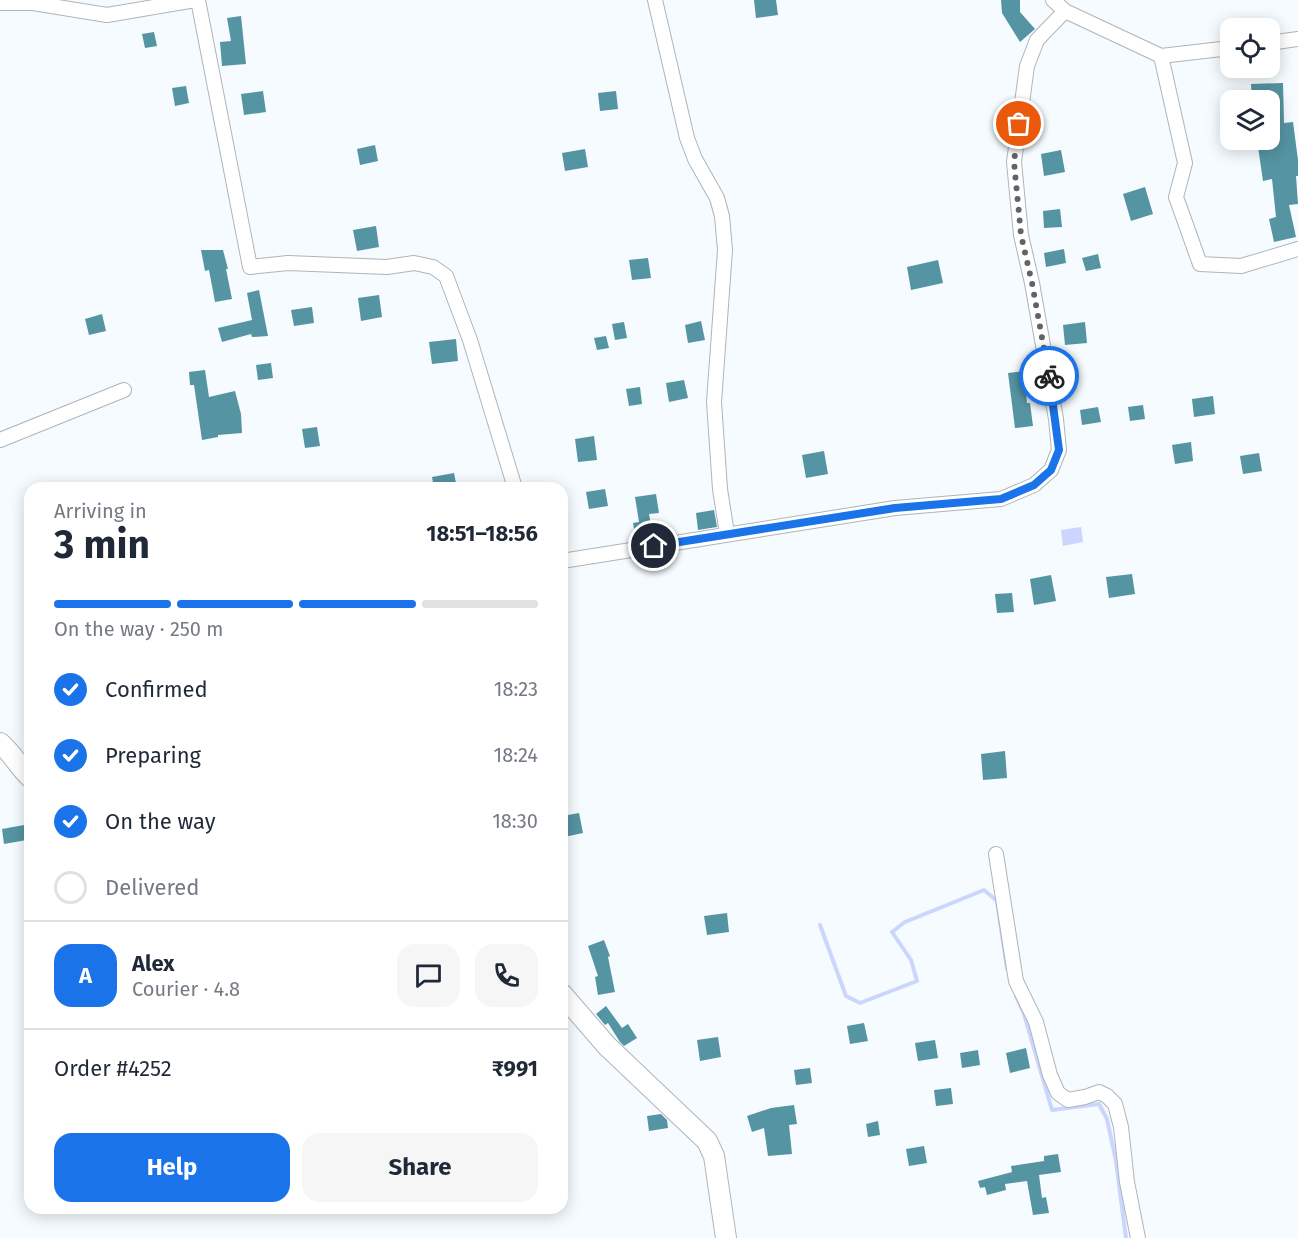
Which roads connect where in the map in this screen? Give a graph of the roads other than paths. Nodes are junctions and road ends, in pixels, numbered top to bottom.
1 (196, 0) edge
2 (655, 0) edge
3 (1053, 0) edge
4 (0, 3) edge
5 (1065, 11) junction
6 (1298, 39) edge
7 (1280, 41) edge
8 (1220, 49) edge
9 (1161, 56) junction
10 (1298, 249) edge
11 (124, 390) dead end
12 (0, 440) edge
13 (513, 482) edge
14 (727, 534) junction
15 (568, 560) edge
16 (0, 743) edge
17 (24, 772) edge
18 (996, 854) dead end
19 (568, 1001) edge
20 (726, 1238) edge
21 (1138, 1238) edge

1 - 4 street
1 - 13 street
2 - 14 street
3 - 5 street
5 - 9 street
5 - 14 street
6 - 7 street
8 - 9 street
9 - 10 street
11 - 12 street
14 - 15 street
16 - 17 main road
18 - 21 street
19 - 20 main road

